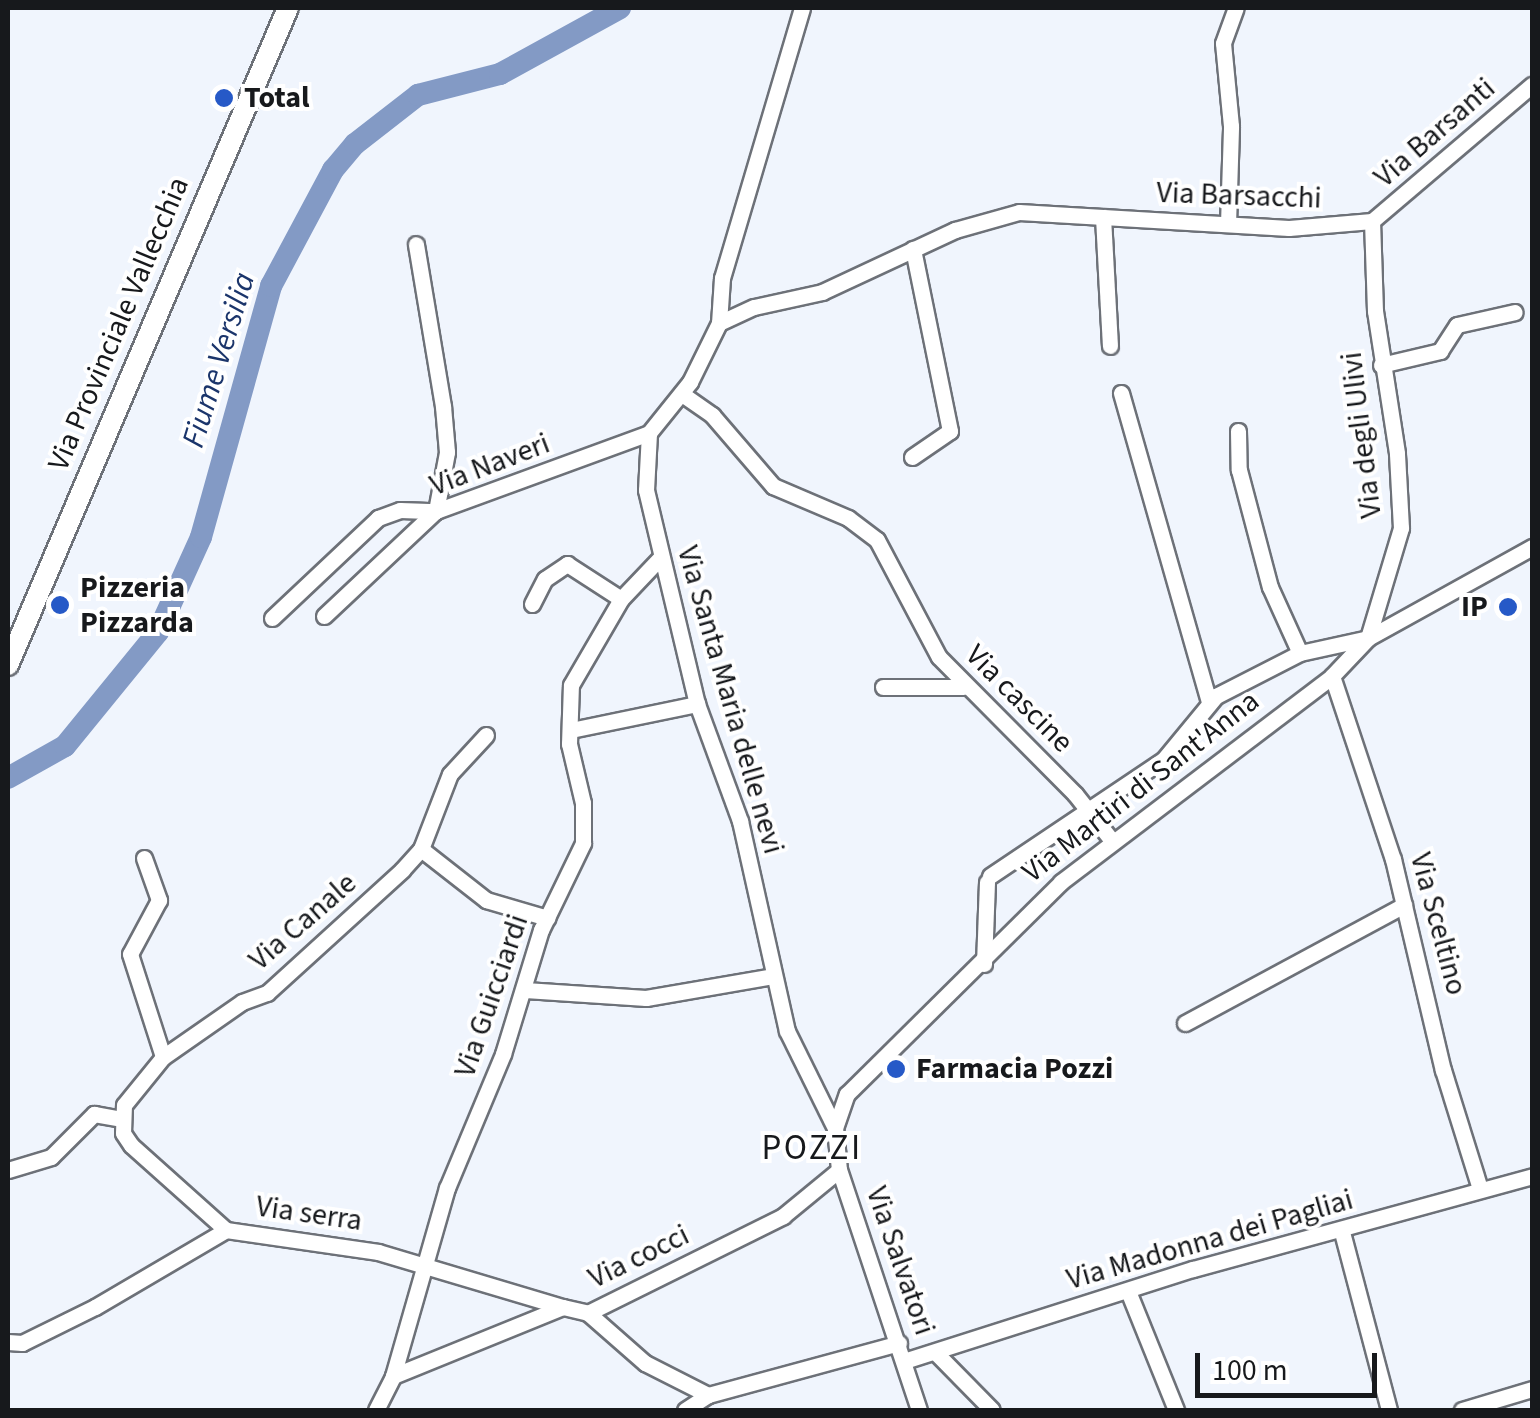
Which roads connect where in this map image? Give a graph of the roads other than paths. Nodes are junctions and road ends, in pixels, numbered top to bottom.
1 (288, 8) edge
2 (802, 8) edge
3 (1236, 8) edge
4 (1532, 85) edge
5 (1103, 216) junction
6 (1372, 221) junction
7 (1228, 224) junction
8 (416, 244) dead end
9 (912, 249) junction
10 (1515, 312) dead end
11 (718, 323) junction
12 (1110, 346) dead end
13 (1382, 365) junction
14 (1121, 393) dead end
15 (682, 394) junction
16 (1238, 431) dead end
17 (649, 433) junction
18 (912, 456) dead end
19 (436, 511) junction
20 (1532, 546) edge
21 (659, 559) junction
22 (620, 598) junction
23 (532, 604) dead end
24 (324, 616) dead end
25 (272, 618) dead end
26 (1368, 638) junction
27 (1300, 653) junction
28 (8, 665) edge
29 (1332, 676) junction
30 (883, 687) dead end
31 (964, 687) junction
32 (1210, 701) junction
33 (697, 704) junction
34 (571, 730) junction
35 (486, 735) dead end
36 (1086, 808) junction
37 (1113, 842) junction
38 (420, 850) junction
39 (144, 858) dead end
40 (1404, 906) junction
41 (546, 918) junction
42 (984, 964) junction
43 (774, 976) junction
44 (525, 990) junction
45 (1185, 1023) dead end
46 (164, 1058) junction
47 (123, 1119) junction
48 (835, 1128) junction
49 (8, 1170) edge
50 (839, 1170) junction
51 (1532, 1176) edge
52 (1480, 1189) junction
53 (226, 1230) junction
54 (1342, 1232) junction
55 (424, 1266) junction
56 (1128, 1291) junction
57 (563, 1308) junction
58 (588, 1313) junction
59 (8, 1342) edge
60 (899, 1343) junction
61 (935, 1352) junction
62 (904, 1360) junction
63 (393, 1376) junction
64 (1532, 1390) edge
65 (708, 1395) junction
66 (376, 1410) edge
67 (685, 1410) edge
68 (919, 1410) edge
69 (992, 1410) edge
70 (1176, 1410) edge
71 (1389, 1410) edge
72 (1462, 1410) edge

1 - 28 main road, Via Provinciale Vallecchia
2 - 11 street
3 - 7 street
4 - 6 street, Via Barsanti
5 - 7 street, Via Barsacchi
5 - 9 street, Via Barsacchi
5 - 12 street
6 - 7 street, Via Barsacchi
6 - 13 street, Via degli Ulivi
8 - 19 street
9 - 11 street, Via Barsacchi
9 - 18 street
10 - 13 street
11 - 15 street
13 - 26 street, Via degli Ulivi
14 - 32 street
15 - 17 street
15 - 31 street, Via cascine
16 - 27 street
17 - 19 street, Via Naveri
17 - 21 street, Via Santa Maria delle nevi
19 - 24 street, Via Naveri
19 - 25 street
20 - 26 street, Via Martiri di Sant'Anna
21 - 22 street, Via Guicciardi
21 - 33 street, Via Santa Maria delle nevi
22 - 23 street
22 - 34 street, Via Guicciardi
26 - 27 street
26 - 29 street, Via Martiri di Sant'Anna
27 - 32 street
29 - 37 street, Via Martiri di Sant'Anna
29 - 40 street, Via Sceltino
30 - 31 street
31 - 36 street, Via cascine
32 - 36 street
33 - 34 street
33 - 43 street, Via Santa Maria delle nevi
34 - 41 street, Via Guicciardi
35 - 38 street, Via Canale
36 - 37 street, Via cascine
36 - 42 street
37 - 42 street, Via Martiri di Sant'Anna
38 - 41 street
38 - 46 street, Via Canale
39 - 46 street
40 - 45 street
40 - 52 street, Via Sceltino
41 - 44 street, Via Guicciardi
42 - 48 street, Via Martiri di Sant'Anna
43 - 44 street
43 - 48 street, Via Santa Maria delle nevi
44 - 55 street, Via Guicciardi
46 - 47 street, Via Canale
47 - 49 street
47 - 53 street
48 - 50 street, Via Salvatori
50 - 58 street, Via cocci
50 - 60 street, Via Salvatori
51 - 52 street, Via Madonna dei Pagliai
52 - 54 street, Via Madonna dei Pagliai
53 - 55 street, Via serra
53 - 59 street, Via serra
54 - 56 street, Via Madonna dei Pagliai
54 - 71 street
55 - 57 street, Via serra
55 - 63 street, Via Guicciardi
56 - 61 street, Via Madonna dei Pagliai
56 - 70 street
57 - 58 street, Via cocci
57 - 63 street, Via cocci
58 - 65 street
60 - 62 street, Via Salvatori
60 - 65 street
61 - 62 street, Via Madonna dei Pagliai
61 - 69 street
62 - 68 street, Via Salvatori
63 - 66 street, Via Guicciardi
64 - 72 street
65 - 67 street

